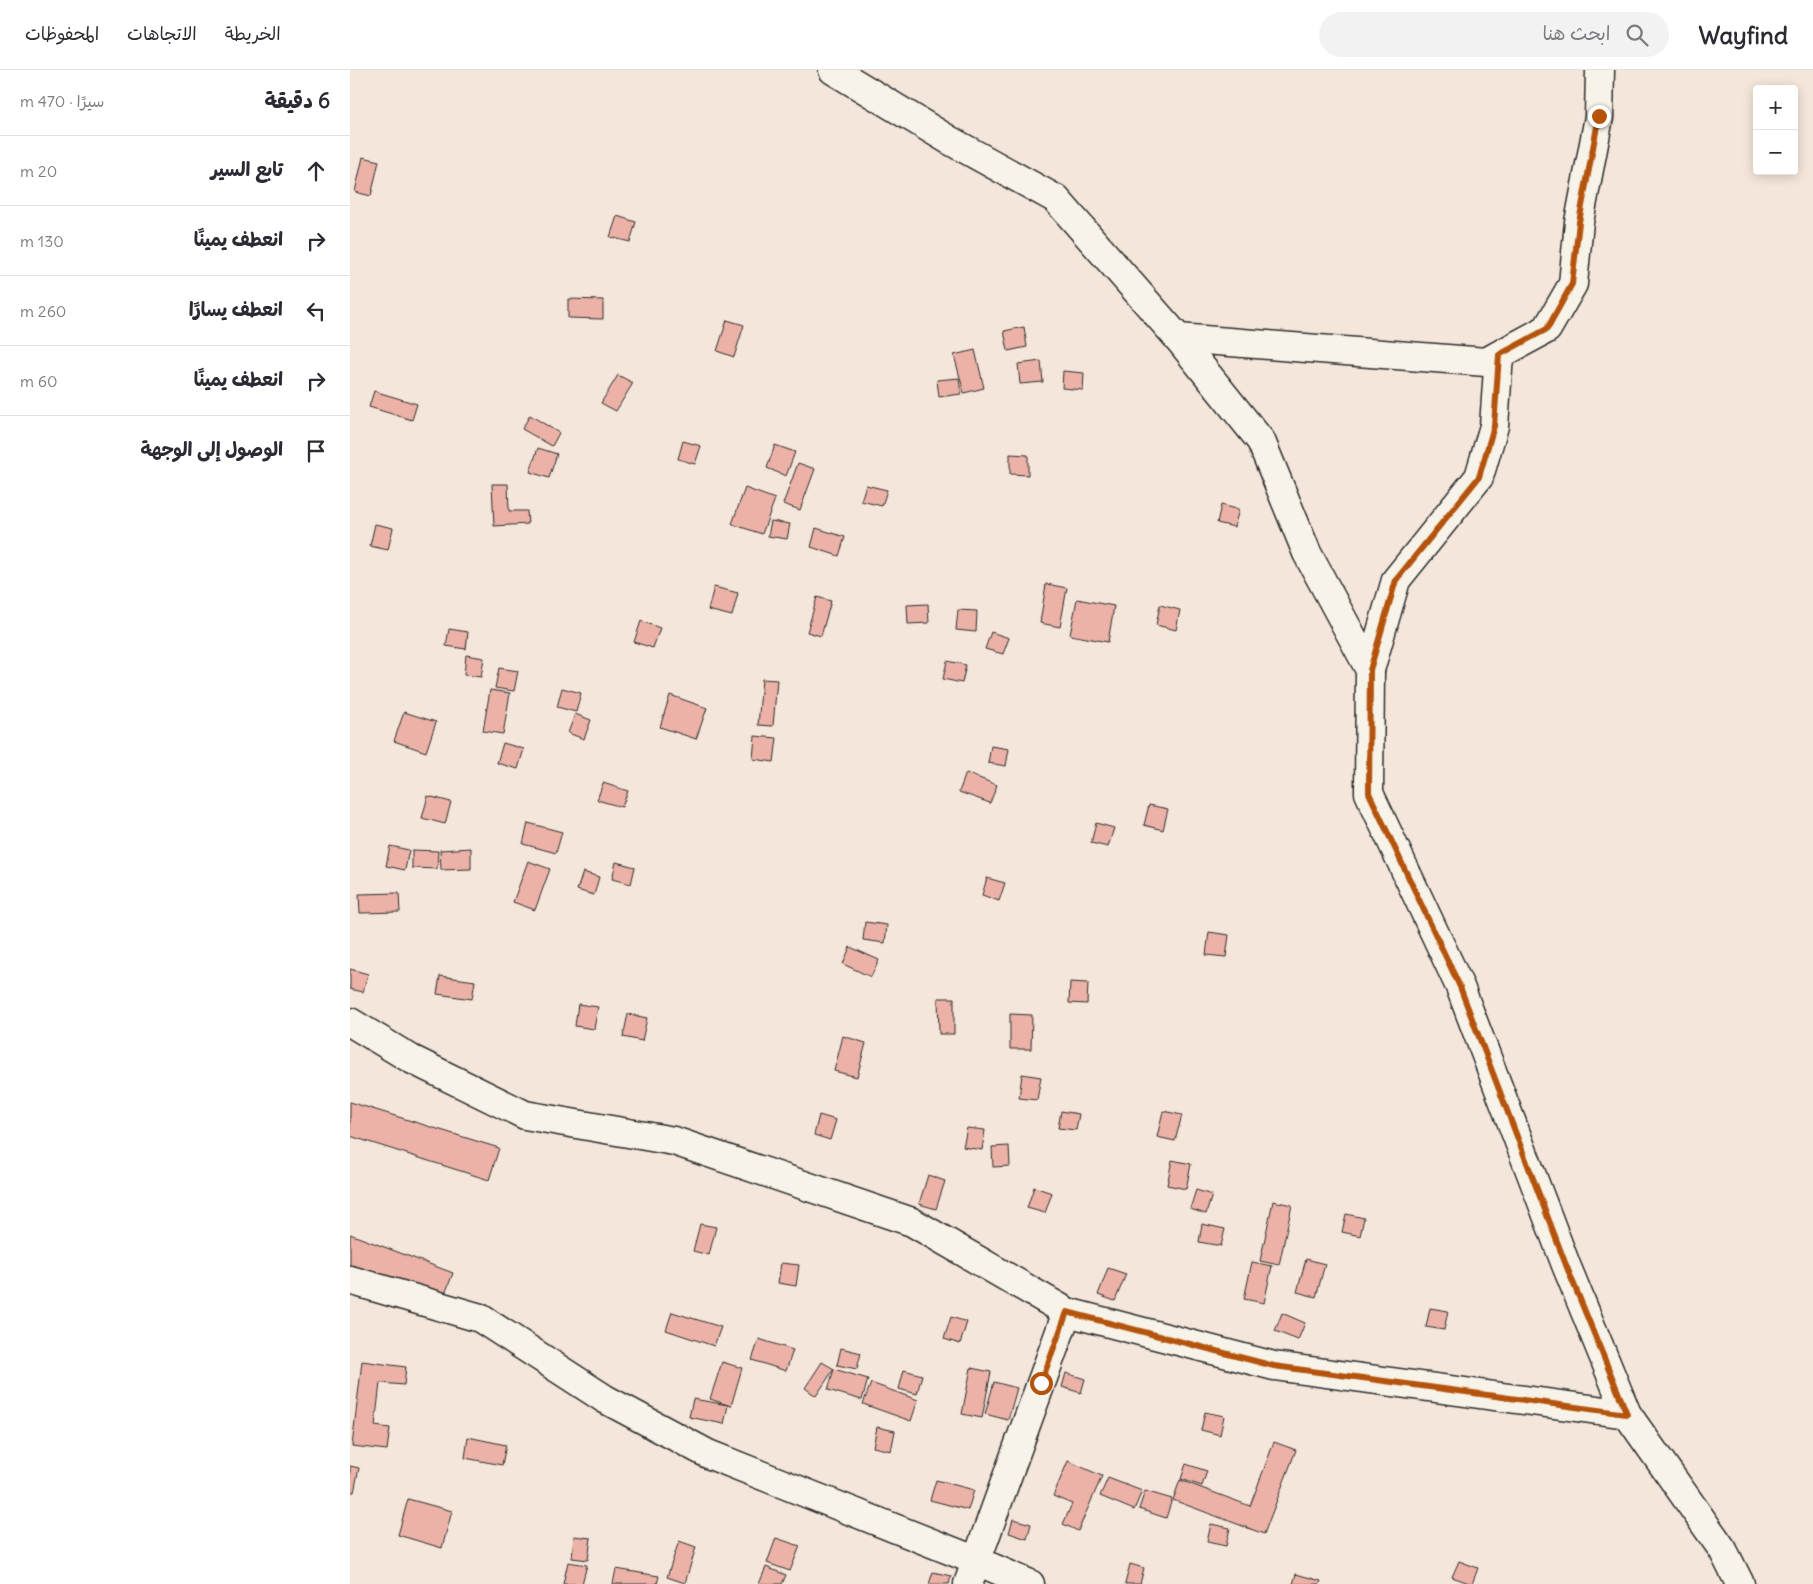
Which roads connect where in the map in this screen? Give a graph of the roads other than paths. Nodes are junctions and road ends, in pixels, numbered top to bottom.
1 (832, 70) edge
2 (1600, 70) edge
3 (1178, 338) junction
4 (1499, 355) junction
5 (1370, 670) junction
6 (350, 1022) edge
7 (350, 1280) edge
8 (1067, 1312) junction
9 (1627, 1414) junction
10 (972, 1573) edge
11 (1030, 1584) edge
12 (1740, 1584) edge

1 - 3 street
2 - 4 street
3 - 4 street
3 - 5 street
4 - 5 street
5 - 9 street
6 - 8 street
7 - 10 street
8 - 9 street
8 - 10 street
9 - 12 street
10 - 11 street

